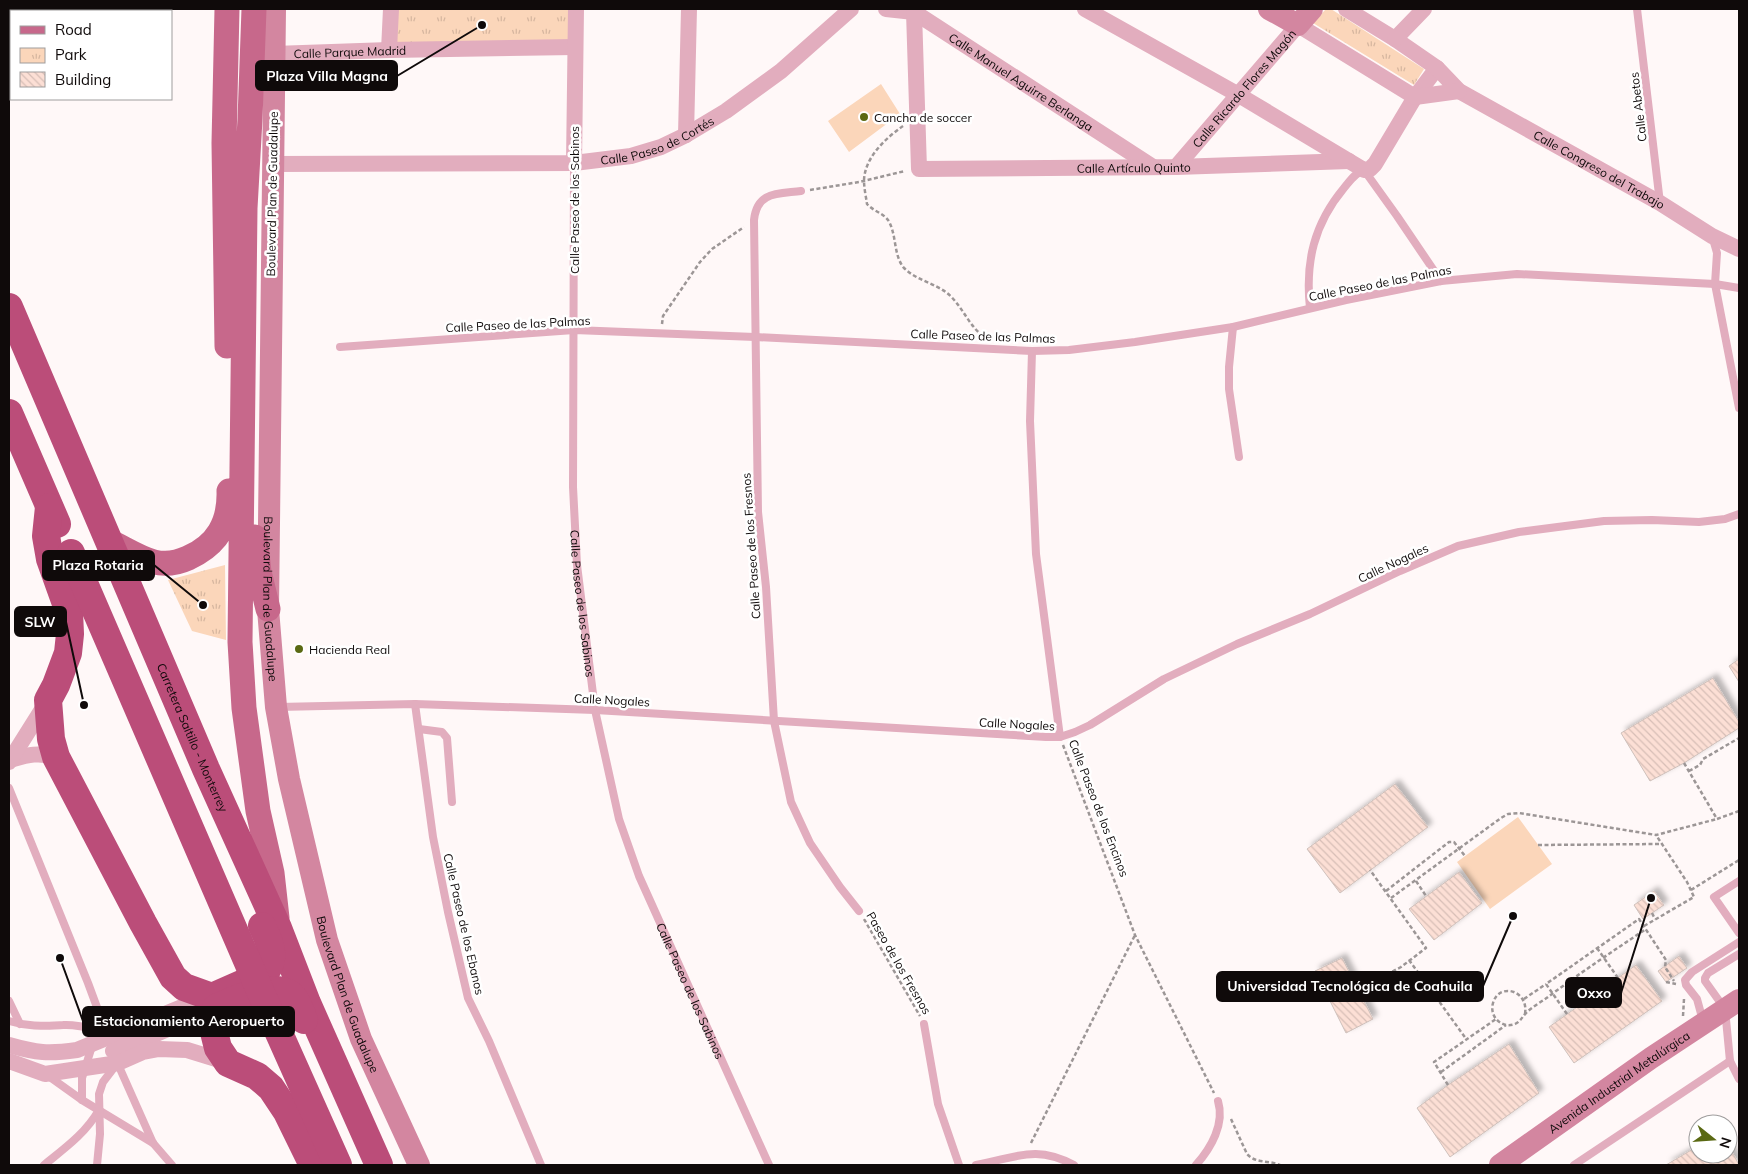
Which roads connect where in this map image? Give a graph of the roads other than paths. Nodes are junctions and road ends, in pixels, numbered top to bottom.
1 (227, 9) edge
2 (254, 9) edge
3 (275, 9) edge
4 (391, 9) edge
5 (576, 9) edge
6 (689, 9) edge
7 (851, 9) edge
8 (886, 9) edge
9 (1085, 9) edge
10 (1269, 9) edge
11 (1346, 9) edge
12 (1424, 9) edge
13 (1637, 9) edge
14 (914, 10) edge
15 (1305, 17) edge
16 (1395, 39) junction
17 (576, 47) junction
18 (390, 50) junction
19 (274, 54) junction
20 (1437, 68) junction
21 (1459, 90) junction
22 (1237, 94) junction
23 (1415, 98) junction
24 (686, 135) junction
25 (224, 144) junction
26 (1349, 161) junction
27 (574, 163) junction
28 (273, 164) junction
29 (1152, 167) junction
30 (1176, 167) junction
31 (1364, 170) junction
32 (801, 191) road end
33 (1660, 203) junction
34 (245, 208) junction
35 (1712, 236) junction
36 (1739, 249) edge
37 (1441, 281) junction
38 (1714, 284) junction
39 (1739, 288) edge
40 (9, 307) edge
41 (1310, 308) junction
42 (1233, 327) junction
43 (574, 330) junction
44 (755, 337) junction
45 (340, 347) dead end
46 (1032, 351) junction
47 (1739, 408) edge
48 (9, 413) edge
49 (1239, 457) dead end
50 (49, 507) junction
51 (1739, 514) edge
52 (109, 540) junction
53 (268, 609) junction
54 (48, 700) junction
55 (415, 704) junction
56 (276, 707) junction
57 (595, 710) junction
58 (774, 721) junction
59 (419, 729) junction
60 (1060, 737) junction
61 (56, 757) junction
62 (9, 761) edge
63 (206, 769) junction
64 (9, 788) edge
65 (452, 802) dead end
66 (1739, 880) edge
67 (859, 911) road end
68 (278, 928) junction
69 (1739, 933) edge
70 (1739, 942) edge
71 (1739, 954) edge
72 (9, 1001) edge
73 (213, 1002) junction
74 (1732, 1005) edge
75 (9, 1021) edge
76 (20, 1024) junction
77 (924, 1024) road end
78 (1704, 1024) junction
79 (9, 1045) edge
80 (107, 1045) junction
81 (9, 1061) edge
82 (1730, 1061) junction
83 (228, 1063) junction
84 (85, 1068) junction
85 (46, 1074) junction
86 (1739, 1079) edge
87 (82, 1100) junction
88 (1218, 1101) road end
89 (99, 1110) junction
90 (153, 1142) junction
91 (44, 1165) edge
92 (97, 1165) edge
93 (172, 1165) edge
94 (313, 1165) edge
95 (338, 1165) edge
96 (368, 1165) edge
97 (379, 1165) edge
98 (419, 1165) edge
99 (541, 1165) edge
100 (769, 1165) edge
101 (959, 1165) edge
102 (976, 1165) edge
103 (1074, 1165) edge
104 (1196, 1165) edge
105 (1500, 1165) edge
106 (1574, 1165) edge

1 - 25 main road
2 - 34 main road, Boulevard Plan de Guadalupe
3 - 19 street, Boulevard Plan de Guadalupe
4 - 18 street
5 - 17 street, Calle Paseo de los Sabinos
6 - 24 street
7 - 24 street, Calle Paseo de Cortés
8 - 14 street, Calle Manuel Aguirre Berlanga
9 - 22 street
10 - 15 street
11 - 16 street, Calle Congreso del Trabajo
12 - 16 street
13 - 33 lane, Calle Abetos
14 - 29 street, Calle Manuel Aguirre Berlanga
14 - 29 street, Calle Artículo Quinto
15 - 22 street, Calle Ricardo Flores Magón
15 - 23 street
16 - 20 street, Calle Congreso del Trabajo
17 - 18 street, Calle Parque Madrid
17 - 27 street, Calle Paseo de los Sabinos
18 - 19 street, Calle Parque Madrid
19 - 28 street, Boulevard Plan de Guadalupe
20 - 21 street, Calle Congreso del Trabajo
20 - 23 street
21 - 23 street
21 - 33 street, Calle Congreso del Trabajo
22 - 26 street
22 - 30 street, Calle Ricardo Flores Magón
23 - 31 street
24 - 27 street, Calle Paseo de Cortés
25 - 34 main road
25 - 52 main road
26 - 30 street, Calle Artículo Quinto
26 - 31 street
27 - 28 street, Calle Paseo de Cortés
27 - 43 lane, Calle Paseo de los Sabinos
28 - 53 street, Boulevard Plan de Guadalupe
29 - 30 street, Calle Artículo Quinto
31 - 37 lane
31 - 41 lane
32 - 44 lane, Calle Paseo de los Fresnos
33 - 35 street, Calle Congreso del Trabajo
34 - 53 main road
34 - 68 main road, Boulevard Plan de Guadalupe
35 - 36 street, Calle Congreso del Trabajo
35 - 38 lane
37 - 38 lane, Calle Paseo de las Palmas
37 - 41 lane, Calle Paseo de las Palmas
38 - 39 lane, Calle Paseo de las Palmas
38 - 47 lane
40 - 52 highway, Carretera Saltillo - Monterrey
41 - 42 lane, Calle Paseo de las Palmas
42 - 46 lane, Calle Paseo de las Palmas
42 - 49 lane
43 - 44 lane, Calle Paseo de las Palmas
43 - 45 lane, Calle Paseo de las Palmas
43 - 57 lane, Calle Paseo de los Sabinos
44 - 46 lane, Calle Paseo de las Palmas
44 - 58 lane, Calle Paseo de los Fresnos
46 - 60 lane, Calle Paseo de los Encinos
48 - 50 highway
50 - 54 highway
50 - 95 highway, bridge
51 - 60 lane, Calle Nogales
52 - 63 highway, Carretera Saltillo - Monterrey
53 - 56 street, Boulevard Plan de Guadalupe
54 - 61 highway
54 - 62 street
55 - 56 lane, Calle Nogales
55 - 57 lane, Calle Nogales
55 - 59 lane, Calle Paseo de los Ebanos
56 - 98 street, Boulevard Plan de Guadalupe
57 - 58 lane, Calle Nogales
57 - 100 lane, Calle Paseo de los Sabinos
58 - 60 lane, Calle Nogales
58 - 67 lane, Calle Paseo de los Fresnos
59 - 65 lane
59 - 99 lane, Calle Paseo de los Ebanos
61 - 62 street
61 - 73 highway
63 - 68 highway, Carretera Saltillo - Monterrey
63 - 73 highway
64 - 80 lane
66 - 69 lane
68 - 97 highway, Carretera Saltillo - Monterrey
70 - 78 lane
71 - 74 lane
72 - 76 lane
73 - 80 street
73 - 83 highway
73 - 96 highway
74 - 78 street, Avenida Industrial Metalúrgica
74 - 82 lane
75 - 76 lane
76 - 80 lane
77 - 101 lane
78 - 105 street, Avenida Industrial Metalúrgica
79 - 80 street
80 - 83 street
80 - 84 street
80 - 84 lane
80 - 89 lane
80 - 90 lane
81 - 85 street
82 - 86 lane
82 - 106 lane
83 - 94 highway
84 - 85 street
84 - 87 lane
85 - 87 lane
87 - 89 lane
88 - 104 lane
89 - 90 lane
89 - 91 lane
89 - 92 lane
90 - 93 lane
102 - 103 lane

